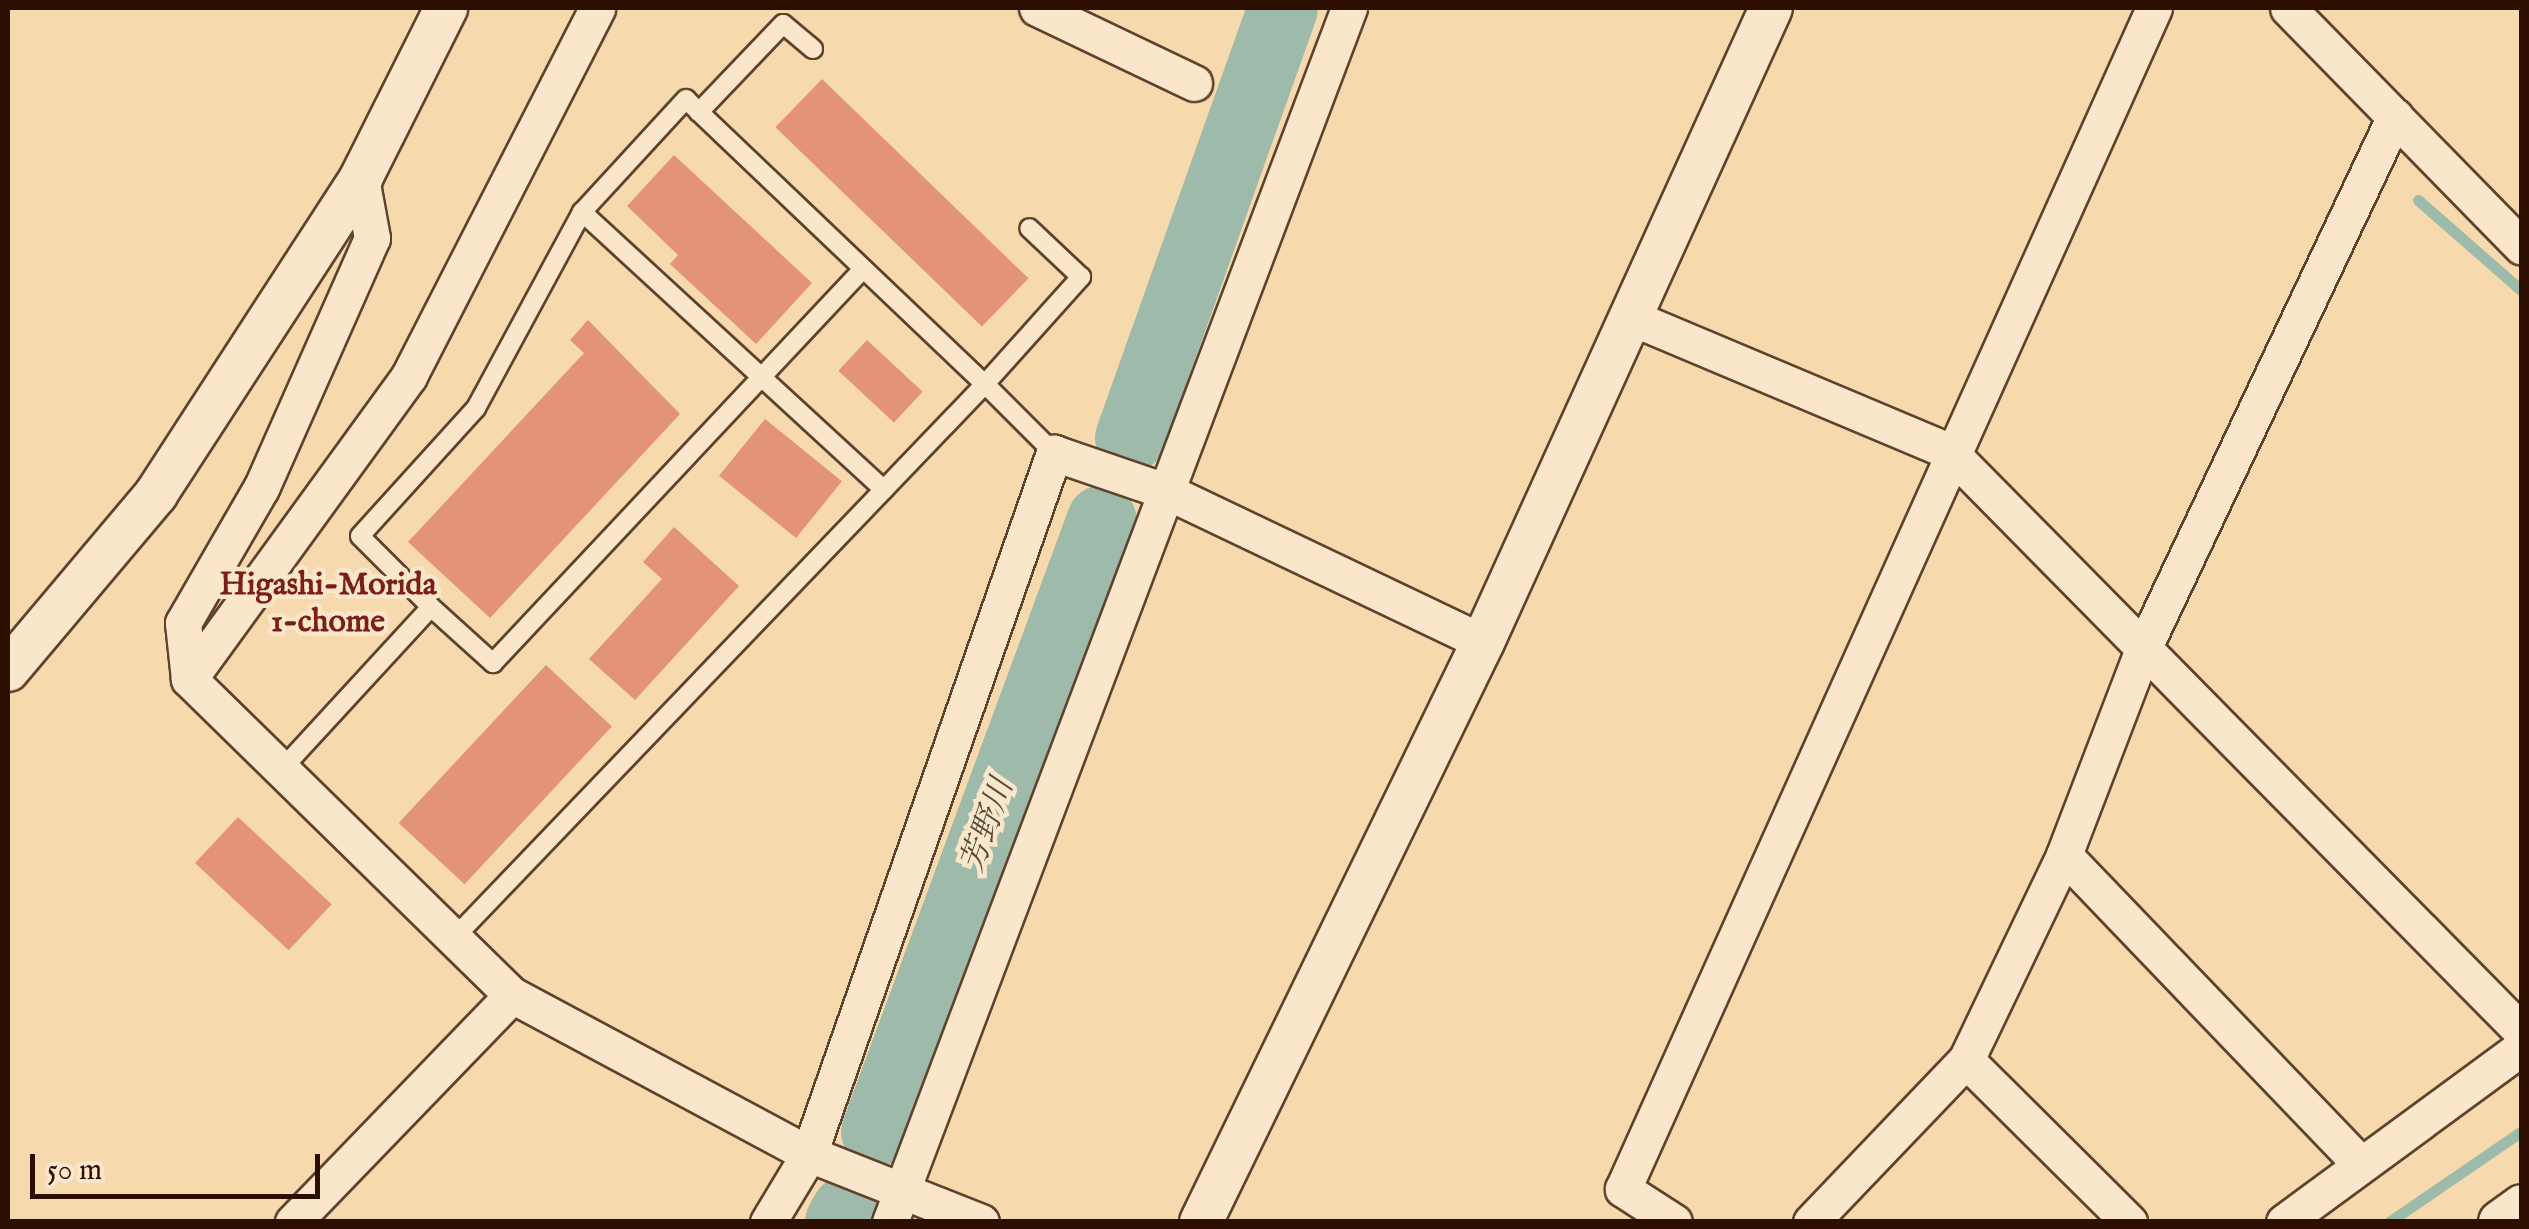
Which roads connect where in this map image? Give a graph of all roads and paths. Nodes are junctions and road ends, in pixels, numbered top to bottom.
1 (446, 8) edge
2 (597, 8) edge
3 (1037, 8) edge
4 (1349, 8) edge
5 (1771, 8) edge
6 (2154, 8) edge
7 (2288, 8) edge
8 (813, 49) dead end
9 (1194, 83) dead end
10 (699, 112) junction
11 (2395, 116) junction
12 (361, 178) junction
13 (582, 212) junction
14 (1029, 228) dead end
15 (2522, 247) edge
16 (863, 269) junction
17 (1630, 317) junction
18 (763, 379) junction
19 (985, 384) junction
20 (1949, 451) junction
21 (1054, 453) junction
22 (884, 490) junction
23 (1168, 492) junction
24 (431, 607) junction
25 (1483, 642) junction
26 (2144, 646) junction
27 (8, 670) edge
28 (189, 678) junction
29 (282, 769) junction
30 (2064, 856) junction
31 (454, 938) junction
32 (512, 995) junction
33 (2522, 1032) edge
34 (2522, 1047) edge
35 (1966, 1060) junction
36 (809, 1154) junction
37 (2360, 1164) junction
38 (909, 1187) junction
39 (2522, 1206) edge
40 (292, 1222) edge
41 (768, 1222) edge
42 (890, 1222) edge
43 (980, 1222) edge
44 (1200, 1222) edge
45 (1674, 1222) edge
46 (1811, 1222) edge
47 (2129, 1222) edge
48 (2284, 1222) edge
49 (2500, 1222) edge

1 - 12 street
2 - 28 street
3 - 9 street
4 - 23 street
5 - 17 street
6 - 20 street
7 - 11 street
8 - 10 lane
10 - 13 lane
10 - 16 lane
11 - 15 street
11 - 26 street
12 - 27 street
12 - 28 street
13 - 18 lane
13 - 24 lane
14 - 19 lane
16 - 18 lane
16 - 19 lane
17 - 20 street
17 - 25 street
18 - 22 lane
18 - 24 lane
19 - 21 lane
19 - 22 lane
20 - 26 street
20 - 45 street
21 - 23 street
21 - 36 street
22 - 31 lane
23 - 25 street
23 - 38 street
24 - 29 lane
25 - 44 street
26 - 30 street
26 - 33 street
28 - 29 street
29 - 31 street
30 - 35 street
30 - 37 street
31 - 32 street
32 - 36 street
32 - 40 street
34 - 37 street
35 - 46 street
35 - 47 street
36 - 38 street
36 - 41 street
37 - 48 street
38 - 42 street
38 - 43 street
39 - 49 street

